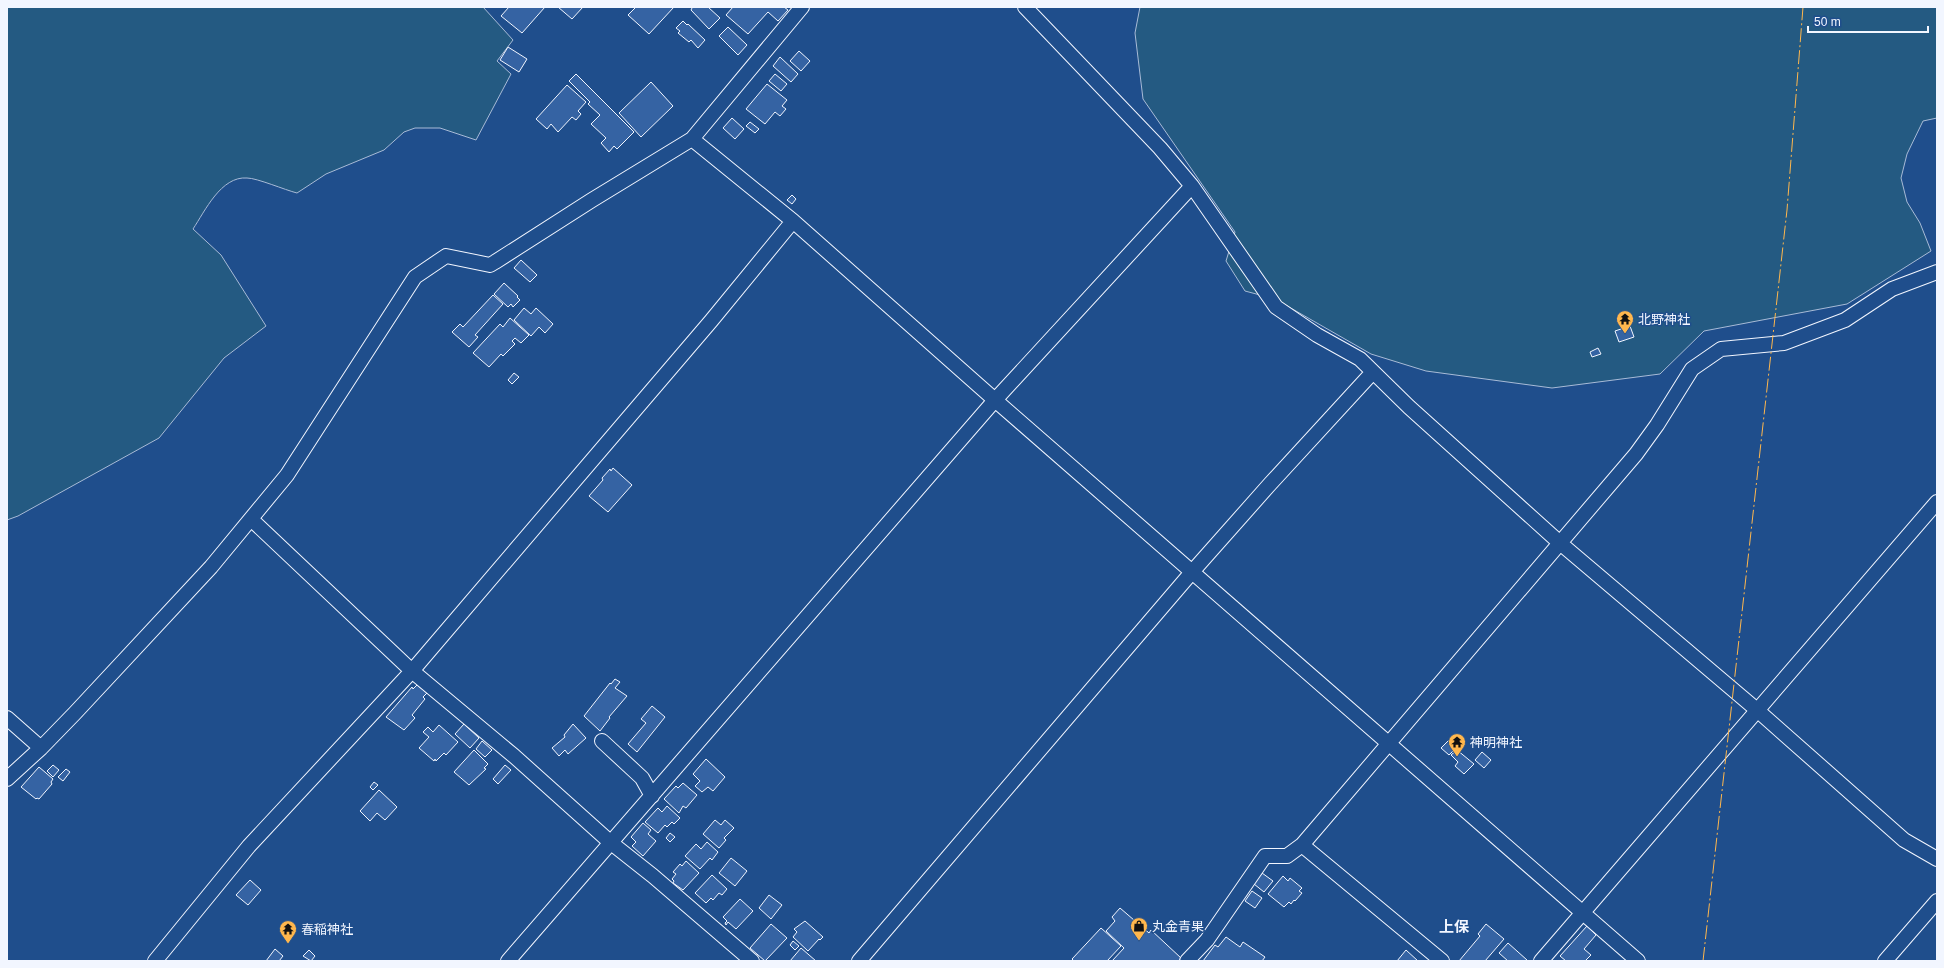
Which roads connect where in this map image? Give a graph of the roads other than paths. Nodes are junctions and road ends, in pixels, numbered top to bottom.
1 (802, 7) edge
2 (1025, 7) edge
3 (692, 139) junction
4 (1192, 186) junction
5 (793, 221) junction
6 (1937, 272) edge
7 (1372, 373) junction
8 (995, 400) junction
9 (1937, 502) edge
10 (251, 519) junction
11 (1560, 543) junction
12 (1192, 572) junction
13 (412, 671) junction
14 (1757, 710) junction
15 (7, 718) edge
16 (602, 741) dead end
17 (1388, 744) junction
18 (41, 748) junction
19 (7, 779) edge
20 (652, 796) junction
21 (610, 842) junction
22 (1302, 845) junction
23 (1937, 859) edge
24 (1937, 900) edge
25 (1583, 912) junction
26 (155, 961) edge
27 (508, 961) edge
28 (752, 961) edge
29 (859, 961) edge
30 (1187, 961) edge
31 (1442, 961) edge
32 (1541, 961) edge
33 (1638, 961) edge
34 (1885, 961) edge

1 - 3 street
2 - 4 street
3 - 5 street
3 - 10 street
4 - 7 street
4 - 8 street
5 - 8 street
5 - 13 street
6 - 11 street
7 - 11 street
7 - 12 street
8 - 12 street
8 - 20 street
9 - 14 street
10 - 13 street
10 - 18 street
11 - 14 street
11 - 17 street
12 - 17 street
12 - 29 street
13 - 21 street
13 - 26 street
14 - 23 street
14 - 25 street
15 - 18 street
16 - 20 street
17 - 22 street
17 - 25 street
18 - 19 street
20 - 21 street
21 - 27 street
21 - 28 street
22 - 30 street
22 - 31 street
24 - 34 street
25 - 32 street
25 - 33 street

